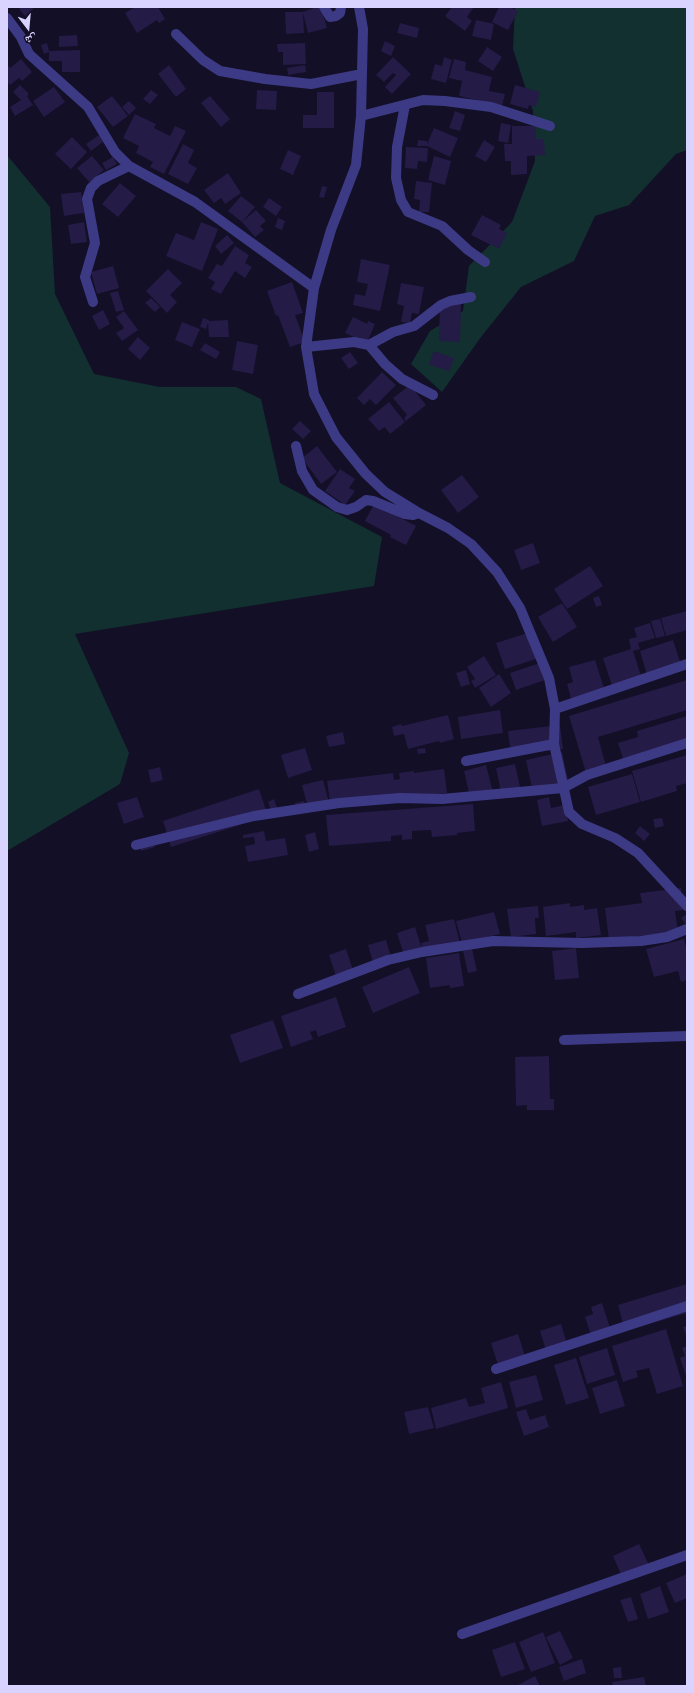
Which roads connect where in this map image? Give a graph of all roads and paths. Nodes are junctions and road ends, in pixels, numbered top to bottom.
1 (324, 7) edge
2 (341, 7) edge
3 (359, 7) edge
4 (7, 18) edge
5 (176, 34) dead end
6 (362, 74) junction
7 (405, 105) junction
8 (361, 116) junction
9 (550, 126) dead end
10 (129, 166) junction
11 (485, 262) dead end
12 (314, 288) junction
13 (471, 297) dead end
14 (93, 302) dead end
15 (369, 345) junction
16 (306, 347) junction
17 (433, 395) dead end
18 (296, 446) dead end
19 (419, 513) junction
20 (687, 664) edge
21 (555, 709) junction
22 (687, 743) edge
23 (554, 744) junction
24 (466, 761) dead end
25 (563, 788) junction
26 (136, 845) dead end
27 (687, 906) edge
28 (687, 929) edge
29 (298, 994) dead end
30 (687, 1036) edge
31 (564, 1040) dead end
32 (687, 1306) edge
33 (496, 1369) dead end
34 (687, 1555) edge
35 (462, 1634) dead end

1 - 2 street
3 - 6 street
4 - 10 street
5 - 6 street
6 - 8 street
7 - 8 street
7 - 9 street
7 - 11 street
8 - 12 street
10 - 12 street
10 - 14 street
12 - 16 street
13 - 15 street
15 - 16 street
15 - 17 street
16 - 19 street
18 - 19 street
19 - 21 street
20 - 21 street
21 - 23 street
22 - 25 street
23 - 24 street
23 - 25 street
25 - 26 street
25 - 27 street
28 - 29 street
30 - 31 street
32 - 33 street
34 - 35 street

